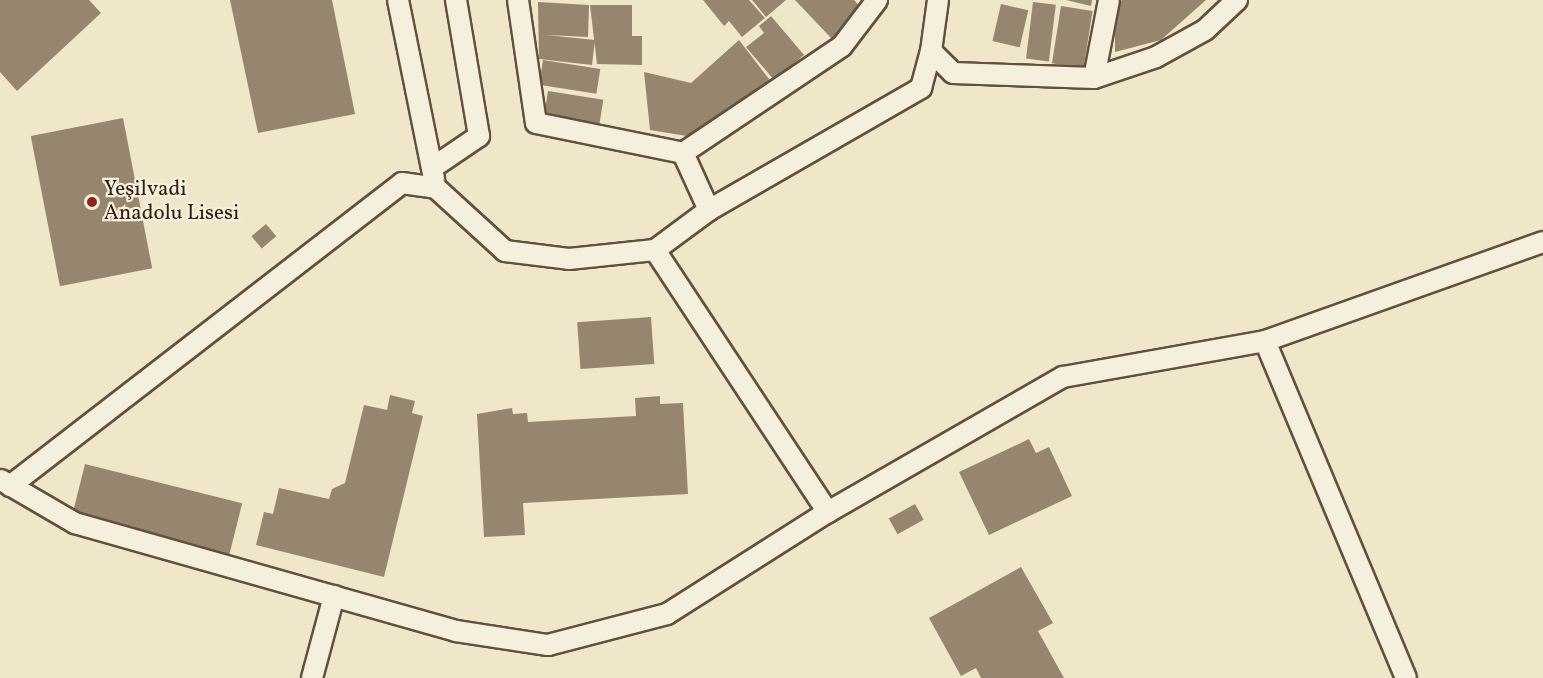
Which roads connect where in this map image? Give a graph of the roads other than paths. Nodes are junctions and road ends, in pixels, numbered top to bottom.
1 (398, 0) edge
2 (456, 0) edge
3 (518, 0) edge
4 (877, 0) edge
5 (938, 0) edge
6 (1109, 0) edge
7 (1237, 0) edge
8 (931, 51) junction
9 (1094, 78) junction
10 (683, 153) junction
11 (432, 168) junction
12 (436, 188) junction
13 (709, 210) junction
14 (1543, 242) edge
15 (655, 250) junction
16 (1265, 341) junction
17 (5, 483) edge
18 (828, 512) junction
19 (333, 596) junction
20 (312, 678) edge
21 (1406, 678) edge

1 - 11 street
2 - 11 street
3 - 10 street
4 - 10 street
5 - 8 street
6 - 9 street
7 - 9 street
8 - 9 street
8 - 13 street
10 - 13 street
11 - 12 street
12 - 15 street
12 - 17 street
13 - 15 street
14 - 16 street
15 - 18 street
16 - 18 street
16 - 21 street
17 - 19 street
18 - 19 street
19 - 20 street

